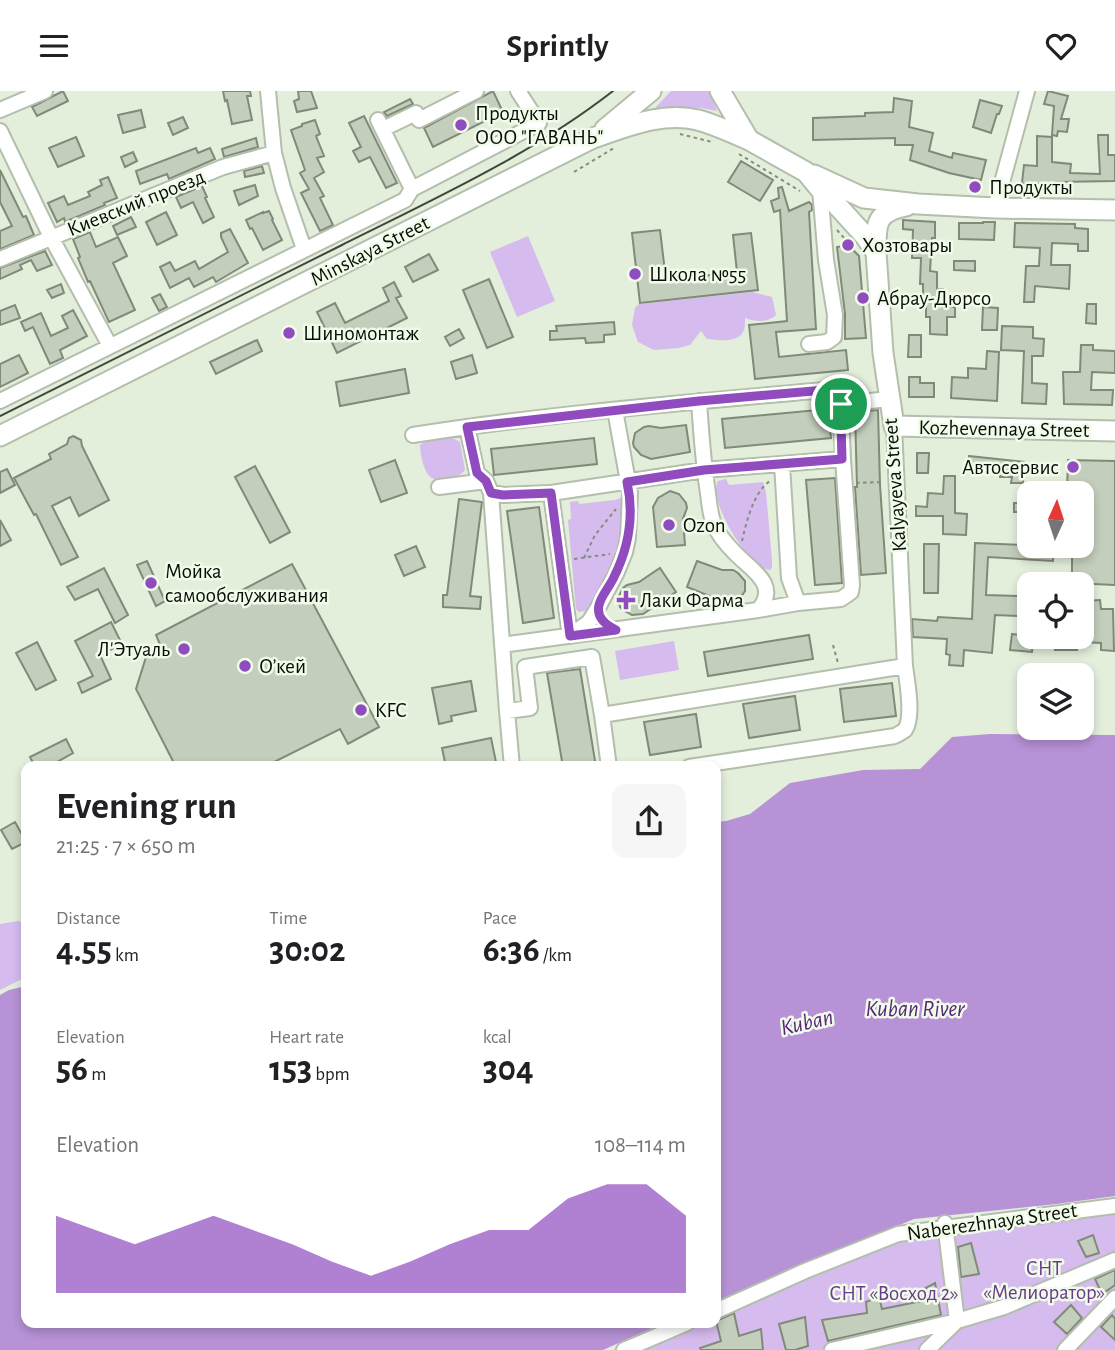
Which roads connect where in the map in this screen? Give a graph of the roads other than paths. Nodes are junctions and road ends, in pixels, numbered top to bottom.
1 (45, 91) edge
2 (268, 91) edge
3 (476, 91) edge
4 (519, 91) edge
5 (651, 91) edge
6 (720, 91) edge
7 (1027, 91) edge
8 (0, 110) edge
9 (0, 131) edge
10 (593, 138) junction
11 (749, 139) junction
12 (274, 153) junction
13 (806, 172) junction
14 (412, 189) junction
15 (811, 191) junction
16 (918, 204) junction
17 (995, 208) junction
18 (1115, 210) edge
19 (51, 237) junction
20 (304, 250) junction
21 (876, 252) junction
22 (0, 258) edge
23 (809, 344) dead end
24 (110, 347) junction
25 (889, 399) junction
26 (0, 401) edge
27 (699, 401) junction
28 (841, 404) junction
29 (615, 410) junction
30 (894, 426) junction
31 (467, 427) junction
32 (1115, 431) edge
33 (413, 435) dead end
34 (0, 436) edge
35 (842, 459) junction
36 (704, 470) junction
37 (782, 470) junction
38 (439, 487) dead end
39 (488, 487) junction
40 (628, 487) junction
41 (551, 493) junction
42 (798, 603) junction
43 (599, 606) junction
44 (758, 610) junction
45 (616, 630) junction
46 (570, 636) junction
47 (502, 645) junction
48 (905, 666) junction
49 (507, 711) junction
50 (603, 715) junction
51 (511, 761) edge
52 (607, 761) edge
53 (721, 762) edge
54 (1115, 1206) edge
55 (945, 1225) junction
56 (1115, 1259) edge
57 (1114, 1302) edge
58 (721, 1309) edge
59 (957, 1321) junction
60 (675, 1328) edge
61 (624, 1350) edge
62 (832, 1350) edge
63 (927, 1350) edge
64 (1065, 1350) edge

1 - 8 street
2 - 12 street
3 - 14 street
4 - 14 street, Minskaya Street
5 - 10 main road
6 - 11 main road
7 - 17 street
9 - 19 street
10 - 11 main road, Minskaya Street
10 - 34 main road, Minskaya Street
11 - 13 main road
12 - 19 street, Киевский проезд
12 - 20 street
13 - 15 main road
13 - 16 main road
14 - 20 street, Minskaya Street
15 - 21 main road
15 - 23 street
16 - 17 main road
16 - 21 main road, Kalyayeva Street
17 - 18 main road
19 - 22 street, Киевский проезд
19 - 24 street
20 - 24 street, Minskaya Street
21 - 25 main road, Kalyayeva Street
24 - 26 street, Minskaya Street
25 - 28 street
25 - 30 main road, Kalyayeva Street
27 - 28 street
27 - 29 street
27 - 36 street
28 - 35 street
29 - 31 street
29 - 40 street
30 - 32 main road, Kozhevennaya Street
30 - 48 street, Kalyayeva Street
31 - 33 street
31 - 39 street
35 - 37 street
35 - 42 street
36 - 37 street
36 - 40 street
36 - 44 street
37 - 42 street
38 - 39 street
39 - 41 street
39 - 47 street
40 - 41 street
40 - 43 street
41 - 46 street
42 - 44 street
43 - 45 street
43 - 46 street
44 - 45 street
45 - 46 street
46 - 47 street
47 - 49 street
48 - 50 street
48 - 53 street, Kalyayeva Street
49 - 50 street
49 - 51 street
50 - 52 street
54 - 55 street, Naberezhnaya Street
55 - 58 street, Naberezhnaya Street
55 - 59 street
56 - 59 street
57 - 64 street
59 - 62 street
59 - 63 street
60 - 61 street

